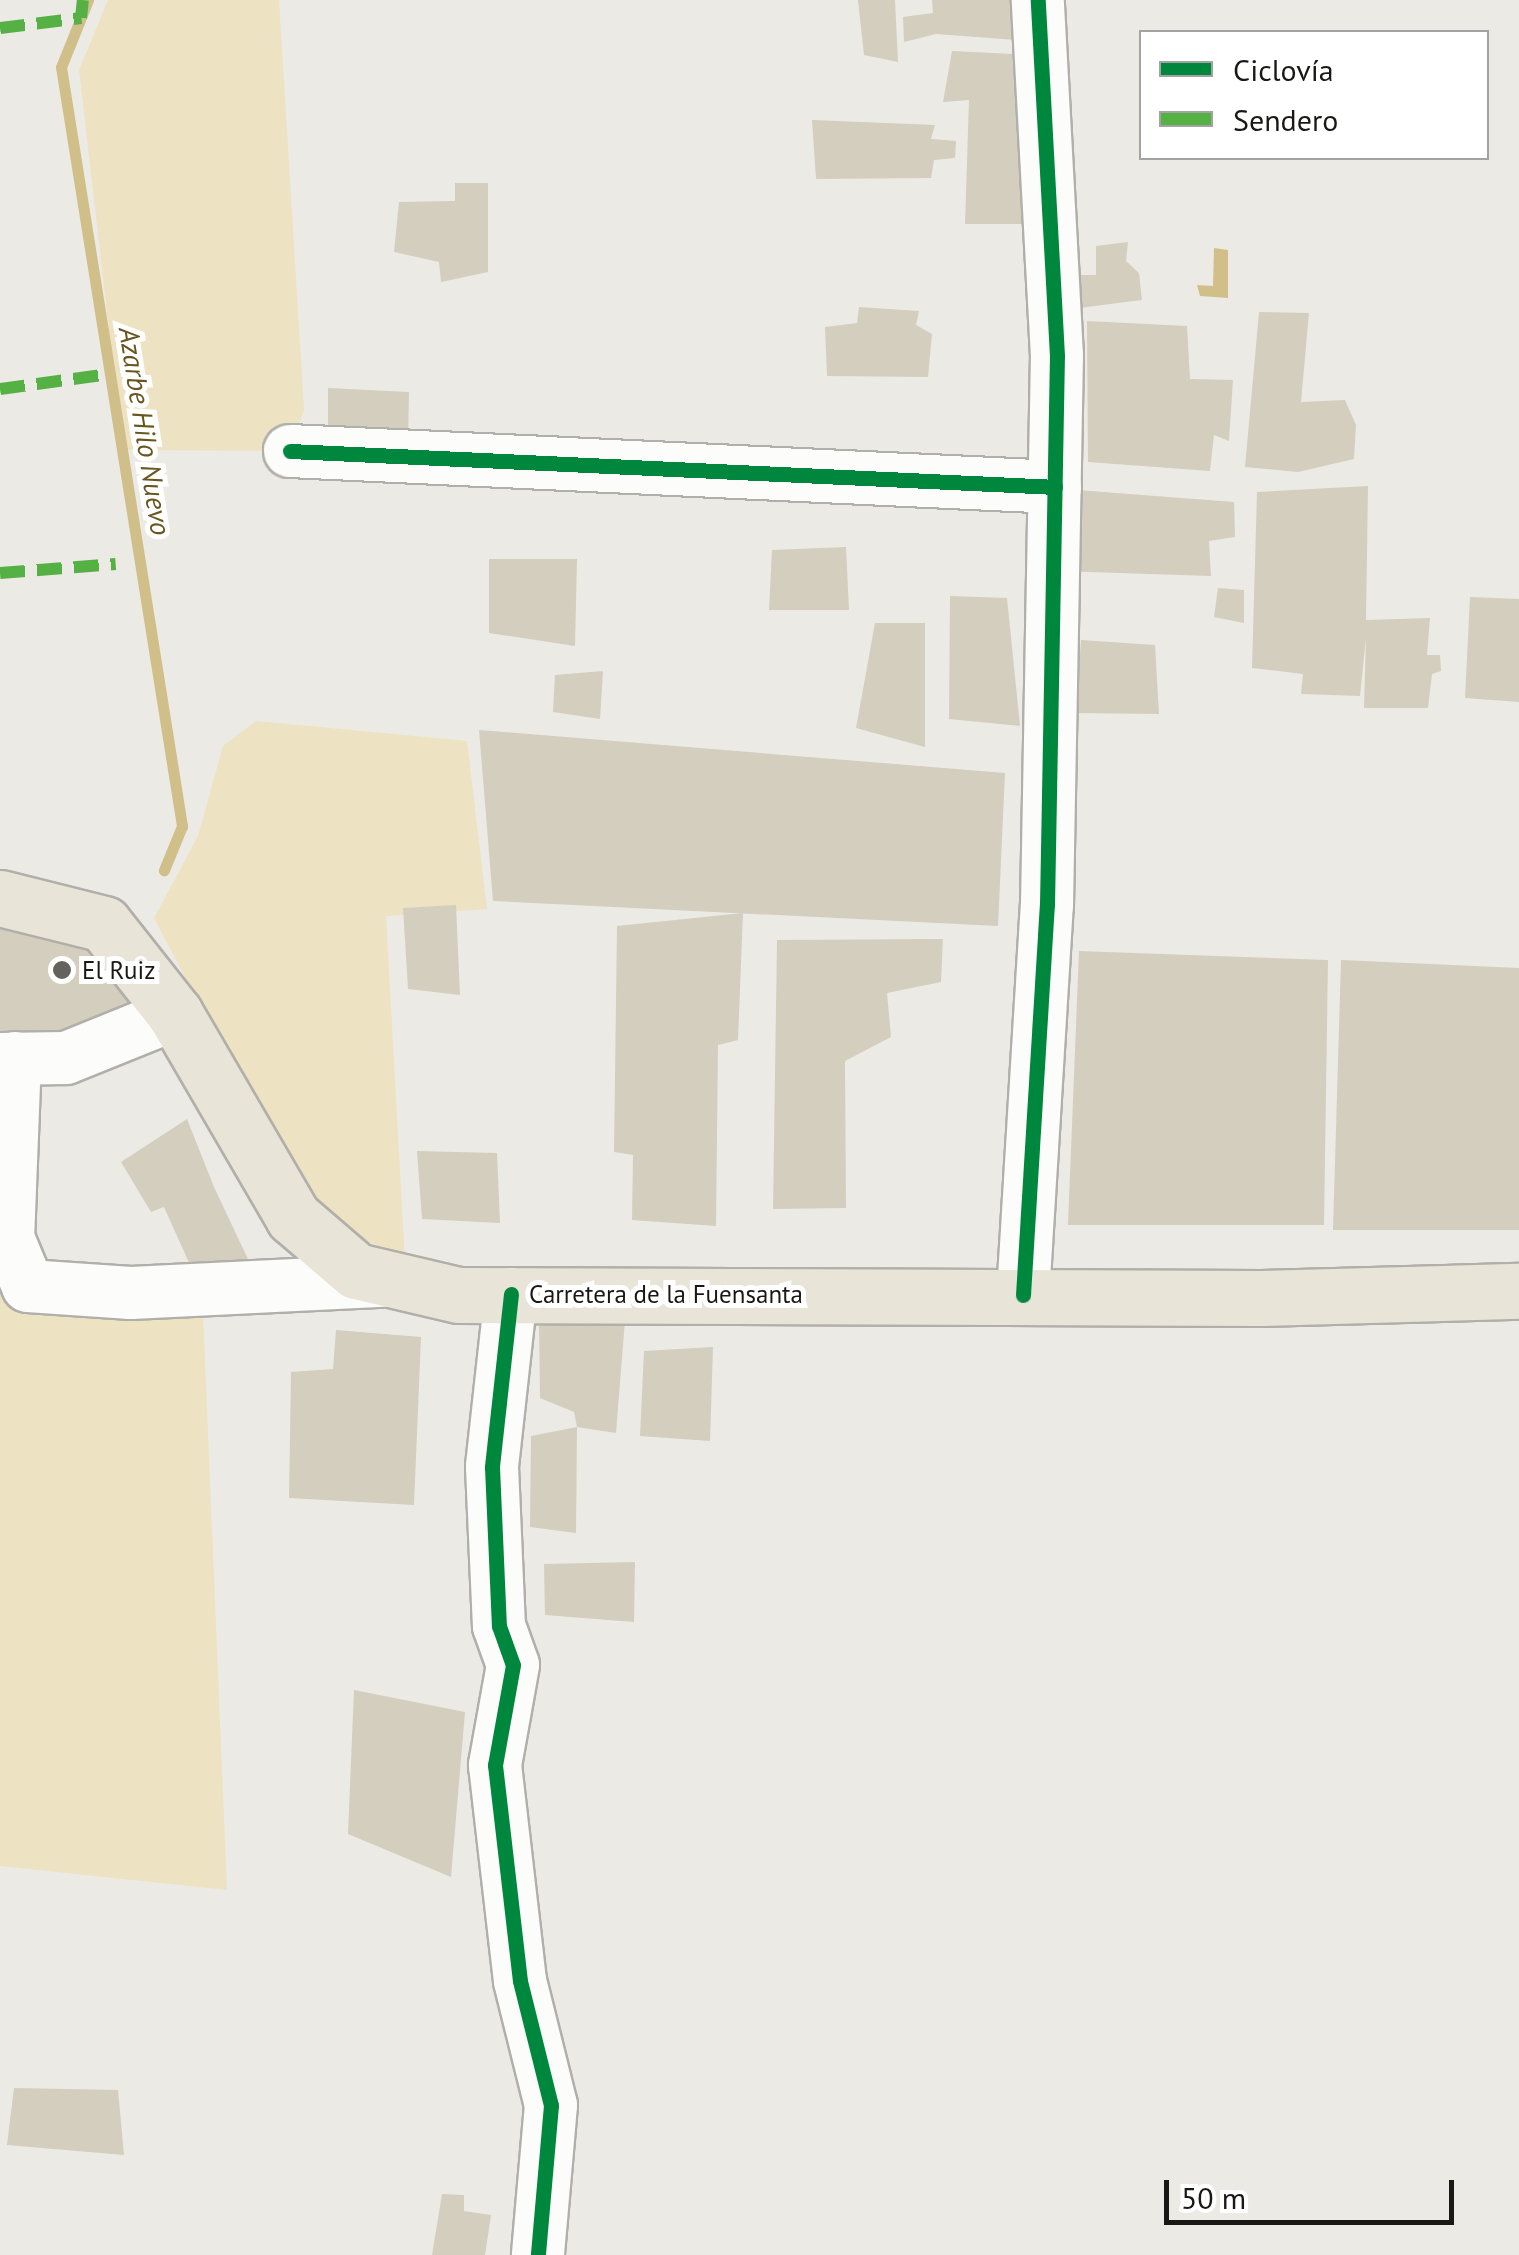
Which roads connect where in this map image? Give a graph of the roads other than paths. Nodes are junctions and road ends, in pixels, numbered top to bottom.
1 (1038, 0) edge
2 (290, 451) dead end
3 (1055, 486) junction
4 (0, 898) edge
5 (175, 1014) junction
6 (8, 1059) edge
7 (393, 1280) junction
8 (1519, 1291) edge
9 (511, 1294) junction
10 (1023, 1296) junction
11 (538, 2255) edge

1 - 3 street
2 - 3 street
3 - 10 street
4 - 5 main road, Carretera de la Fuensanta
5 - 6 street
5 - 7 main road, Carretera de la Fuensanta
6 - 7 street
7 - 9 main road, Carretera de la Fuensanta
8 - 10 main road, Carretera de la Fuensanta
9 - 10 main road, Carretera de la Fuensanta
9 - 11 street

